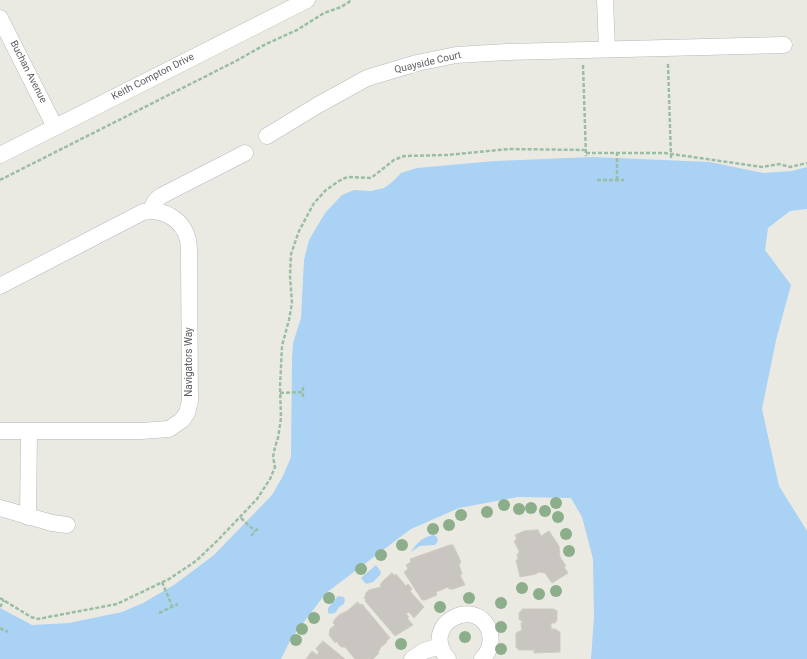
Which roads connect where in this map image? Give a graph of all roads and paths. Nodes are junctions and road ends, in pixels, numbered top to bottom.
1 (307, 0) edge
2 (352, 0) edge
3 (605, 0) edge
4 (0, 18) edge
5 (784, 45) dead end
6 (668, 48) junction
7 (607, 49) junction
8 (585, 50) junction
9 (56, 127) junction
10 (267, 136) dead end
11 (245, 153) dead end
12 (586, 153) junction
13 (617, 153) junction
14 (671, 154) junction
15 (0, 155) edge
16 (671, 158) dead end
17 (807, 163) edge
18 (0, 180) edge
19 (597, 180) dead end
20 (617, 180) junction
21 (624, 180) dead end
22 (152, 210) junction
23 (0, 286) edge
24 (303, 387) dead end
25 (303, 392) junction
26 (280, 393) junction
27 (303, 400) dead end
28 (0, 431) edge
29 (29, 431) junction
30 (0, 508) edge
31 (28, 517) junction
32 (241, 518) junction
33 (67, 525) dead end
34 (259, 527) dead end
35 (256, 531) junction
36 (251, 536) dead end
37 (162, 582) junction
38 (0, 598) edge
39 (4, 600) junction
40 (178, 604) dead end
41 (172, 606) junction
42 (0, 607) edge
43 (159, 613) dead end
44 (0, 628) edge
45 (8, 632) dead end
46 (444, 652) edge
47 (412, 659) edge
48 (482, 659) edge

1 - 9 street, Keith Compton Drive
2 - 18 path
3 - 7 street
4 - 9 street, Buchan Avenue
5 - 6 street, Quayside Court
6 - 7 street, Quayside Court
6 - 14 path
7 - 8 street, Quayside Court
8 - 10 street, Quayside Court
8 - 12 path
9 - 15 street, Keith Compton Drive
11 - 22 street
12 - 13 path
12 - 26 path
13 - 14 path
13 - 20 path
14 - 16 path
14 - 17 path
19 - 20 path
20 - 21 path
22 - 23 street
22 - 29 street, Navigators Way
24 - 25 path
25 - 26 path
25 - 27 path
26 - 32 path
28 - 29 street, Navigators Way
29 - 31 street
30 - 31 street
31 - 33 street
32 - 35 path
32 - 37 path
34 - 35 path
35 - 36 path
37 - 39 path
37 - 41 path
38 - 39 path
39 - 42 path
40 - 41 path
41 - 43 path
44 - 45 path
46 - 47 street
46 - 48 street

